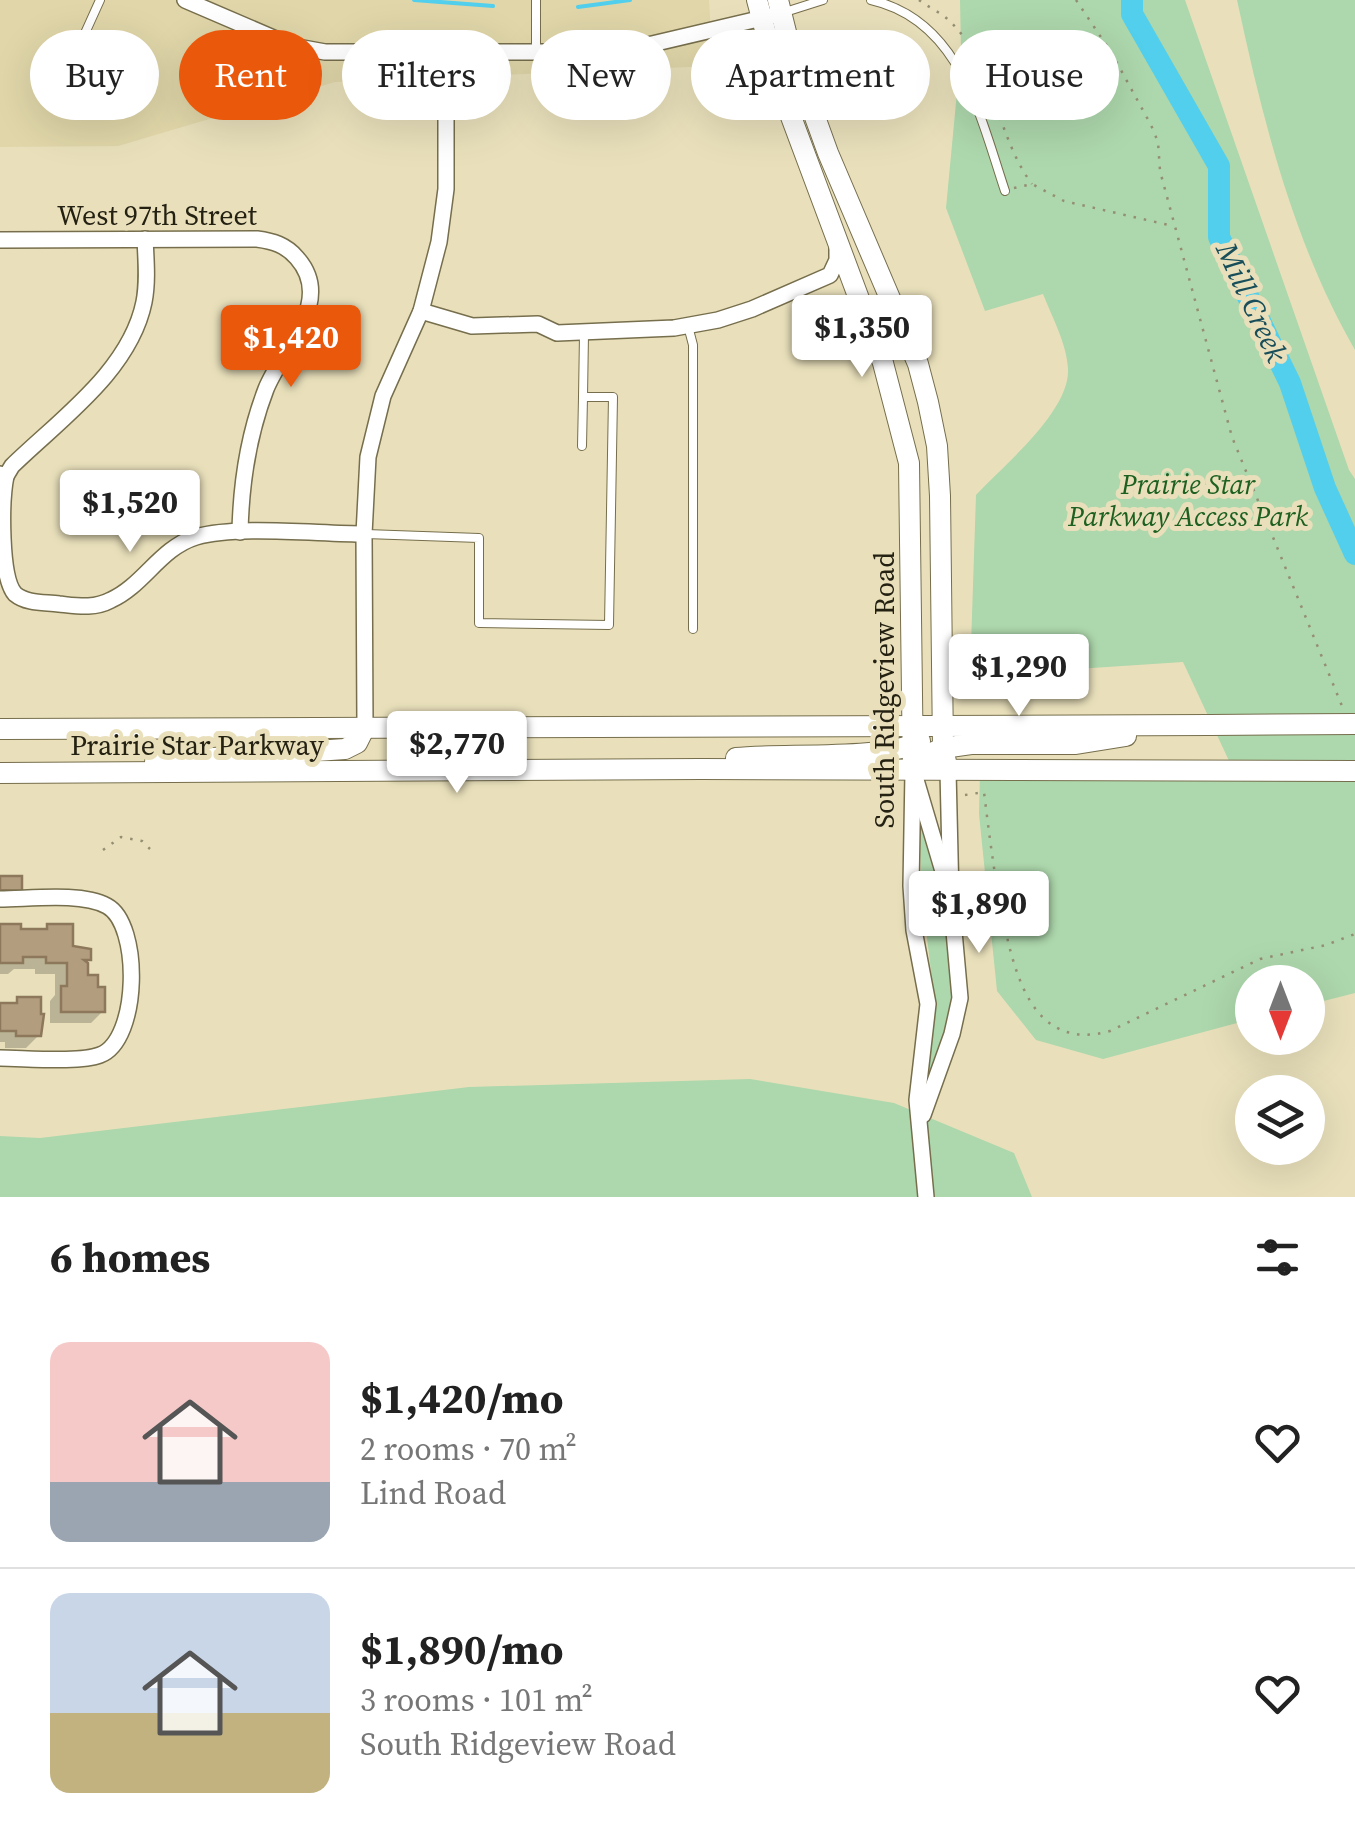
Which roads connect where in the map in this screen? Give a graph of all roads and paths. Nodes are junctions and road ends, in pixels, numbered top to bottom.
1 (100, 0) edge
2 (184, 0) edge
3 (536, 0) edge
4 (823, 0) edge
5 (871, 0) edge
6 (919, 0) edge
7 (1076, 0) edge
8 (770, 8) edge
9 (86, 30) edge
10 (536, 30) edge
11 (671, 37) edge
12 (342, 50) edge
13 (446, 120) edge
14 (1032, 184) junction
15 (1005, 191) joint
16 (1174, 226) junction
17 (145, 239) junction
18 (0, 240) edge
19 (838, 240) junction
20 (830, 275) junction
21 (856, 287) junction
22 (422, 311) junction
23 (688, 326) junction
24 (584, 334) junction
25 (583, 397) junction
26 (582, 446) dead end
27 (3, 475) edge
28 (240, 532) junction
29 (364, 534) junction
30 (693, 630) dead end
31 (1349, 716) edge
32 (365, 727) junction
33 (0, 732) edge
34 (943, 737) junction
35 (908, 741) junction
36 (701, 769) junction
37 (948, 771) junction
38 (1355, 771) edge
39 (125, 772) junction
40 (913, 772) junction
41 (0, 773) edge
42 (962, 795) dead end
43 (150, 849) dead end
44 (103, 850) dead end
45 (951, 898) junction
46 (0, 899) edge
47 (1355, 934) edge
48 (0, 1058) edge
49 (920, 1133) junction
50 (926, 1197) edge

1 - 9 lane
2 - 12 street
3 - 10 lane
4 - 8 lane
5 - 15 lane
6 - 14 path
7 - 16 path
8 - 11 street
8 - 19 main road, South Ridgeview Road
8 - 34 main road, South Ridgeview Road
13 - 22 street
14 - 15 path
14 - 16 path
16 - 31 path
17 - 18 street, West 97th Street
17 - 27 street
17 - 28 street, West 97th Street
19 - 20 street
19 - 21 main road, South Ridgeview Road
20 - 21 street
20 - 23 street
21 - 35 main road, South Ridgeview Road
22 - 24 street
22 - 29 street
23 - 24 street
23 - 30 lane
24 - 25 lane
25 - 26 lane
25 - 29 lane
27 - 28 street
28 - 29 street
29 - 32 street
31 - 34 main road, Prairie Star Parkway, bridge
32 - 33 main road, Prairie Star Parkway
32 - 35 main road, Prairie Star Parkway
32 - 39 main road
34 - 35 main road, Prairie Star Parkway
34 - 37 main road, South Ridgeview Road
34 - 40 main road
35 - 36 main road
35 - 40 main road, South Ridgeview Road
36 - 39 main road, Prairie Star Parkway
36 - 40 main road, Prairie Star Parkway
37 - 38 main road, Prairie Star Parkway
37 - 40 main road, Prairie Star Parkway
37 - 45 street, South Ridgeview Road
39 - 41 main road, Prairie Star Parkway
40 - 45 street
40 - 49 street, South Ridgeview Road
42 - 47 path
43 - 44 path
45 - 49 street, South Ridgeview Road
46 - 48 street
49 - 50 street

